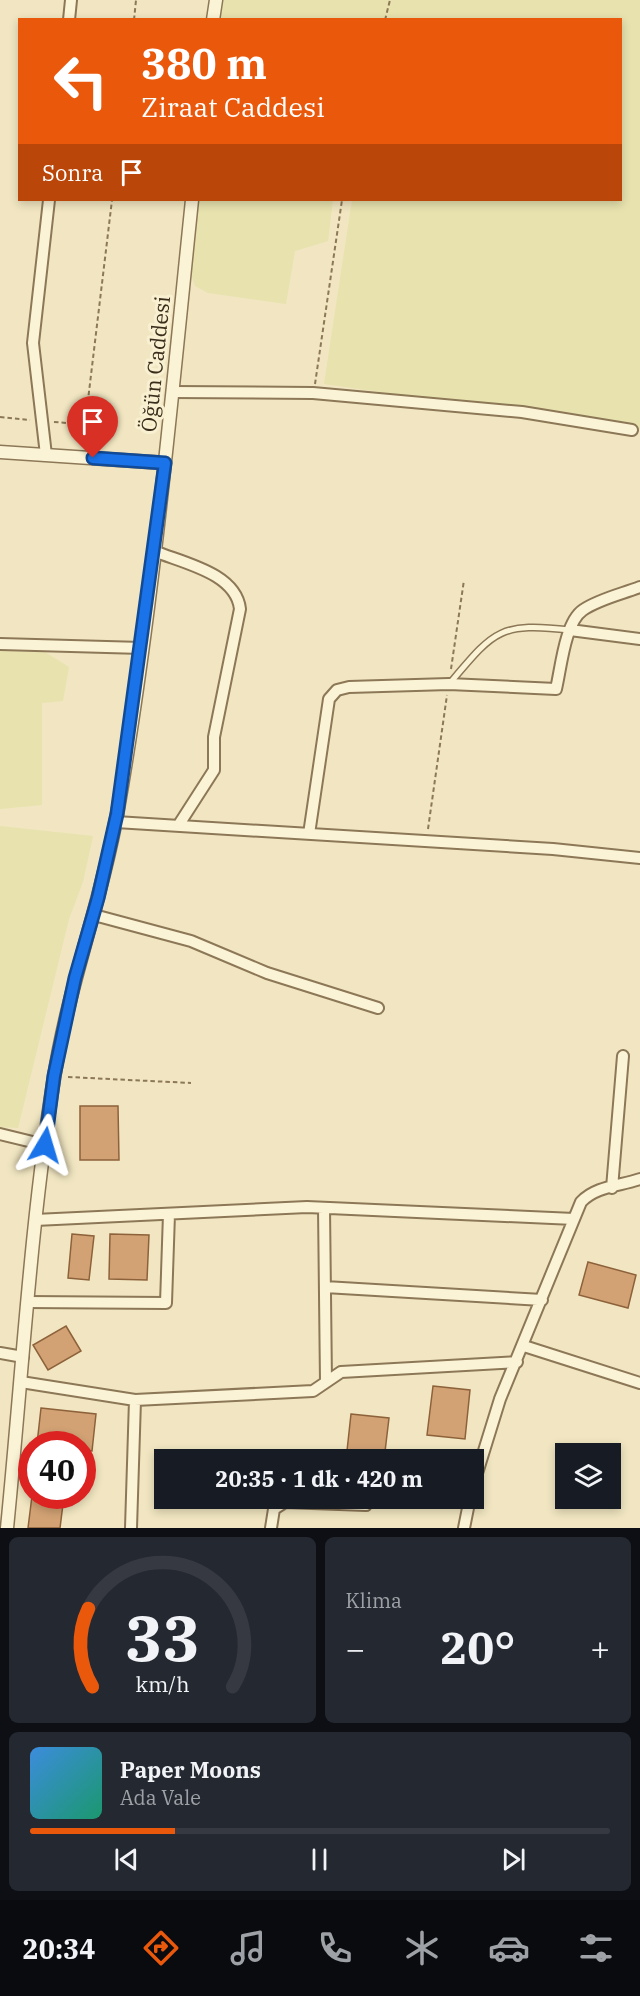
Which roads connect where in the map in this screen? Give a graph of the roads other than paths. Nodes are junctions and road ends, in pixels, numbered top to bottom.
1 (71, 0) edge
2 (216, 0) edge
3 (69, 18) edge
4 (213, 18) edge
5 (49, 201) edge
6 (192, 201) edge
7 (172, 392) junction
8 (632, 430) dead end
9 (0, 452) edge
10 (46, 455) junction
11 (165, 463) junction
12 (154, 551) junction
13 (640, 587) edge
14 (570, 630) junction
15 (640, 639) edge
16 (0, 644) edge
17 (142, 648) junction
18 (449, 684) junction
19 (116, 822) junction
20 (178, 826) junction
21 (309, 834) junction
22 (640, 858) edge
23 (94, 915) junction
24 (378, 1008) dead end
25 (623, 1056) dead end
26 (0, 1134) edge
27 (45, 1145) junction
28 (640, 1179) edge
29 (612, 1188) junction
30 (324, 1208) junction
31 (169, 1214) junction
32 (574, 1219) junction
33 (35, 1220) junction
34 (325, 1287) junction
35 (542, 1300) junction
36 (27, 1302) junction
37 (524, 1346) junction
38 (0, 1353) edge
39 (23, 1357) junction
40 (518, 1362) junction
41 (21, 1382) junction
42 (326, 1382) junction
43 (640, 1383) edge
44 (135, 1400) junction
45 (484, 1451) edge
46 (274, 1509) edge
47 (468, 1509) edge
48 (7, 1528) edge
49 (131, 1528) edge
50 (271, 1528) edge
51 (464, 1528) edge

1 - 3 street
2 - 4 street
5 - 10 street
6 - 7 street, Öğün Caddesi
7 - 8 street
7 - 11 street, Öğün Caddesi
9 - 10 street
10 - 11 street
11 - 12 street, Öğün Caddesi
12 - 17 street, Öğün Caddesi
12 - 20 street
13 - 14 street
14 - 15 street
14 - 18 lane
14 - 18 street
16 - 17 street
17 - 19 street, Öğün Caddesi
18 - 21 street
19 - 20 street
19 - 23 street, Öğün Caddesi
20 - 21 street
21 - 22 street
23 - 24 street
23 - 27 street, Öğün Caddesi
25 - 29 street
26 - 27 street
27 - 33 street, Öğün Caddesi
28 - 29 street
29 - 32 street
30 - 31 street
30 - 32 street
30 - 34 street
31 - 33 street
31 - 36 street
32 - 35 street
33 - 36 street, Öğün Caddesi
34 - 35 street
34 - 42 street
35 - 37 street
36 - 39 street, Öğün Caddesi
37 - 40 street
37 - 43 street
38 - 39 street
39 - 41 street, Öğün Caddesi
40 - 42 street
40 - 45 street
41 - 44 street
41 - 48 street, Öğün Caddesi
42 - 44 street
44 - 49 street
46 - 50 street
47 - 51 street

